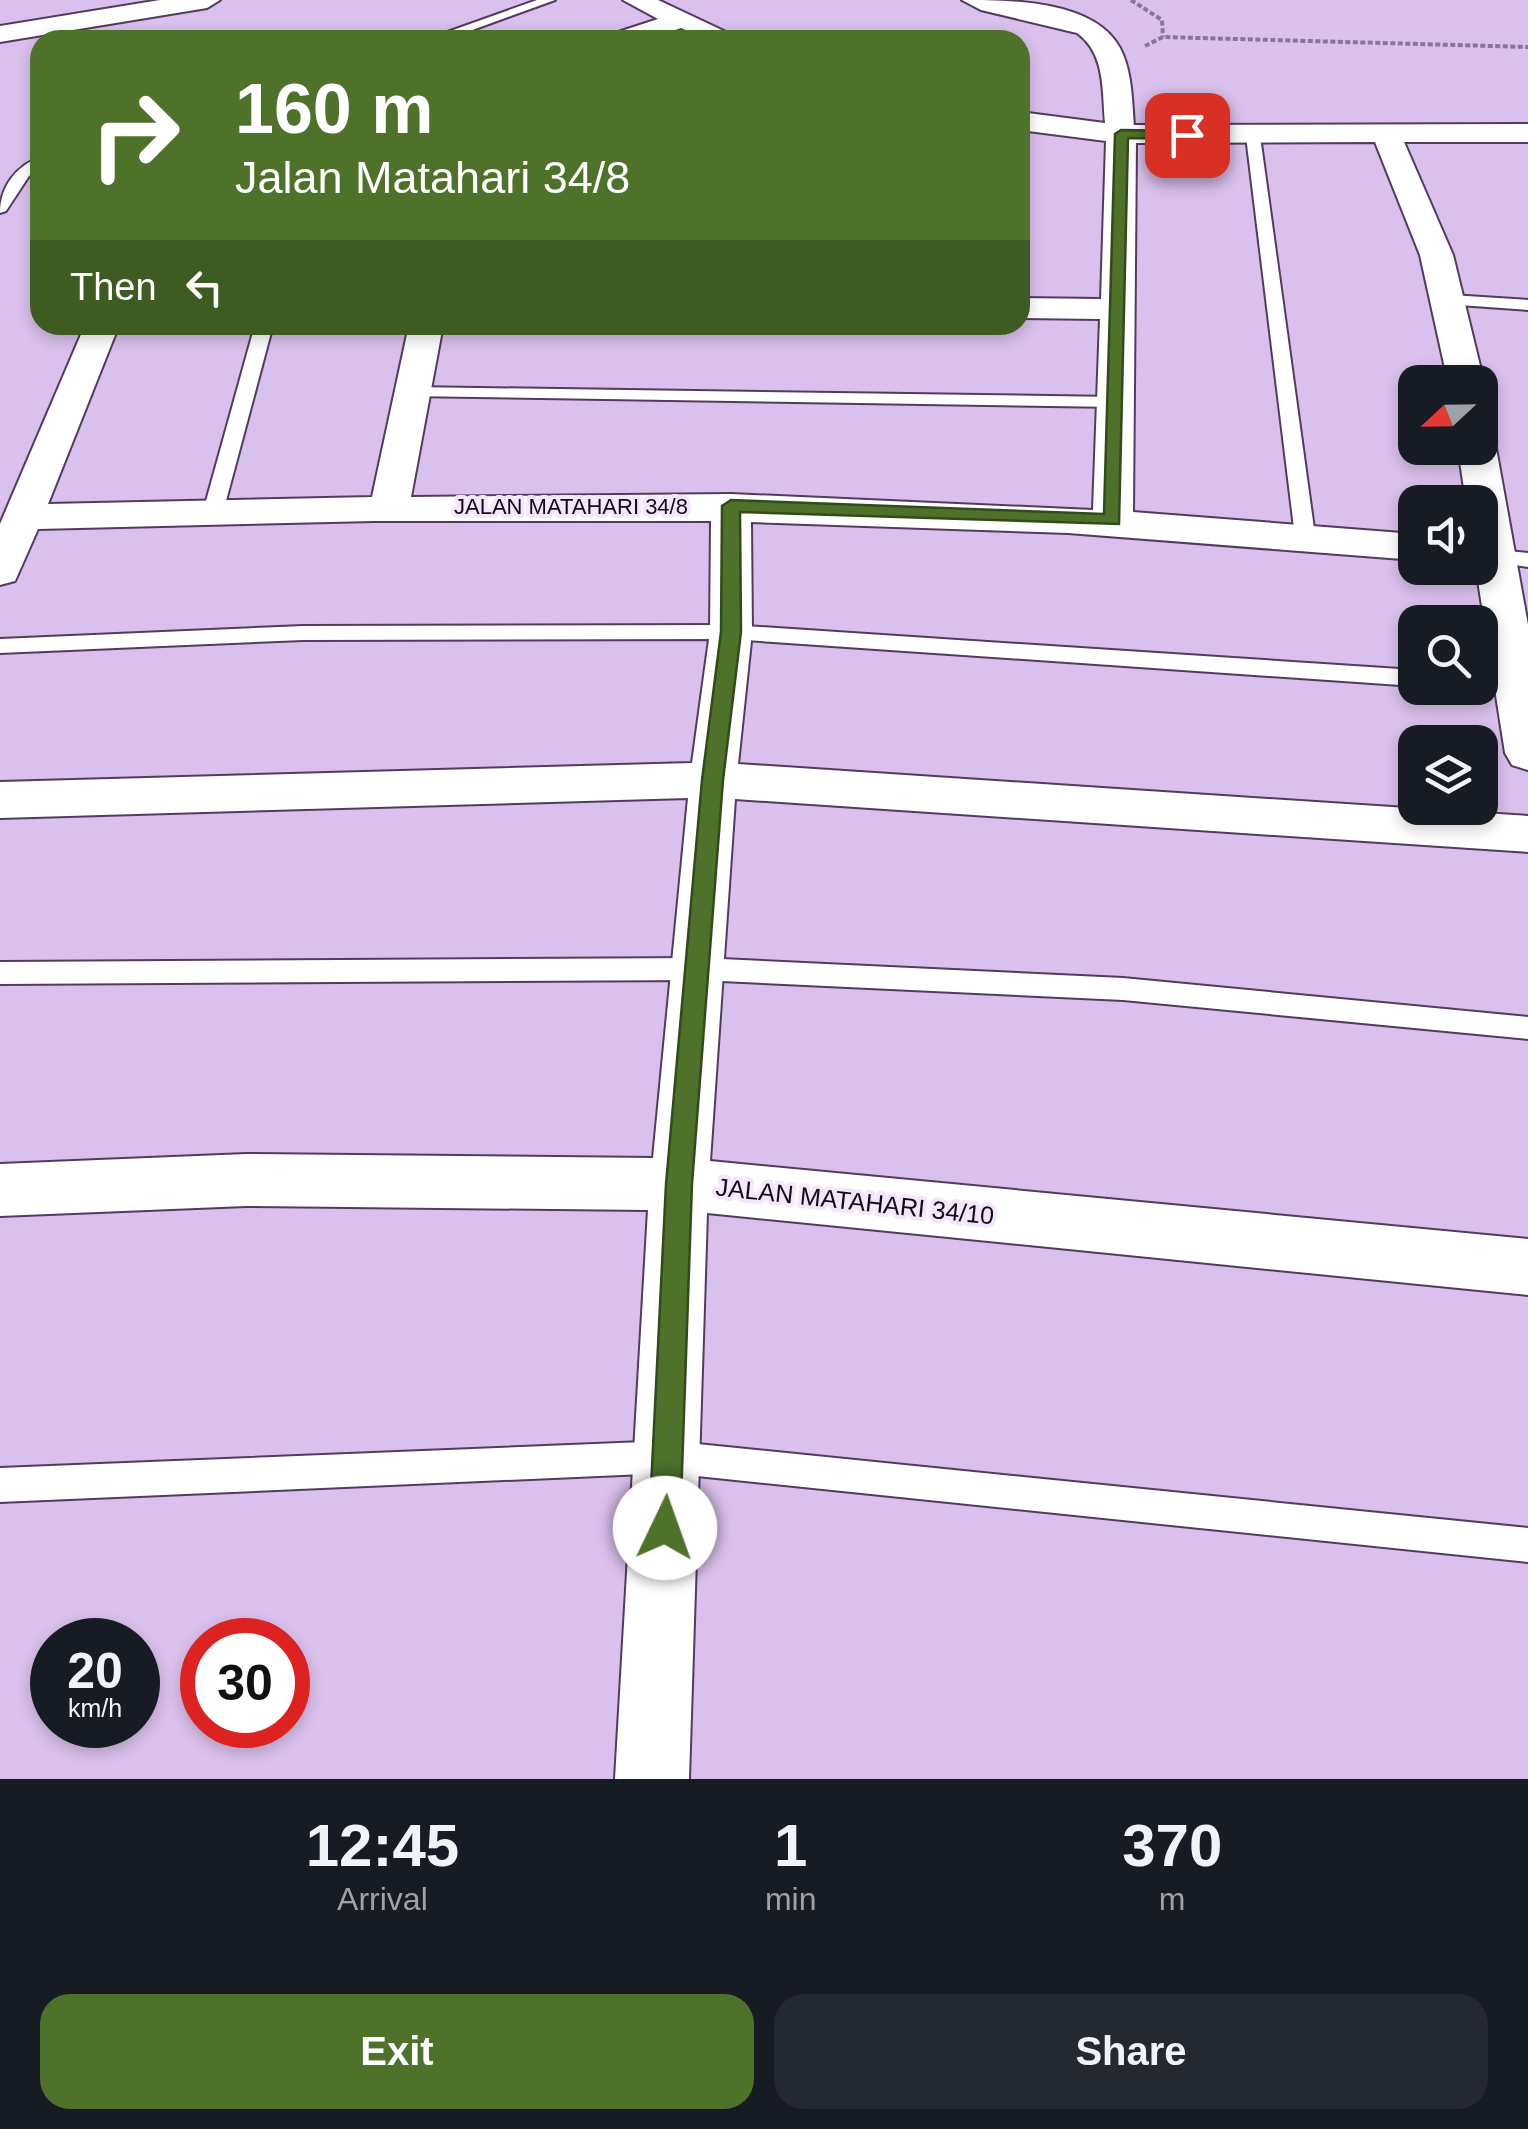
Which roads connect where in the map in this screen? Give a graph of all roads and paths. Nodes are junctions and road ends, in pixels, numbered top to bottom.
1 (207, 0) edge
2 (549, 0) edge
3 (636, 0) edge
4 (975, 0) edge
5 (1131, 0) edge
6 (683, 19) junction
7 (461, 30) edge
8 (650, 30) edge
9 (708, 30) edge
10 (0, 34) edge
11 (1528, 47) edge
12 (1030, 123) edge
13 (1121, 134) junction
14 (1385, 134) junction
15 (1528, 134) edge
16 (1253, 136) junction
17 (30, 168) edge
18 (0, 208) edge
19 (1451, 300) junction
20 (1528, 306) edge
21 (1030, 308) edge
22 (1118, 309) junction
23 (98, 335) edge
24 (261, 335) edge
25 (424, 335) edge
26 (1463, 365) edge
27 (412, 392) junction
28 (1116, 402) junction
29 (1482, 465) edge
30 (390, 506) junction
31 (731, 506) junction
32 (213, 512) junction
33 (26, 518) junction
34 (1112, 520) junction
35 (1305, 536) junction
36 (1398, 545) edge
37 (1502, 556) edge
38 (0, 572) edge
39 (731, 632) junction
40 (0, 646) edge
41 (1398, 677) edge
42 (1500, 683) edge
43 (1528, 753) edge
44 (712, 780) junction
45 (0, 800) edge
46 (1528, 834) edge
47 (700, 969) junction
48 (0, 973) edge
49 (1528, 1028) edge
50 (679, 1184) junction
51 (0, 1190) edge
52 (1528, 1266) edge
53 (668, 1457) junction
54 (0, 1485) edge
55 (1528, 1545) edge
56 (652, 1779) edge

1 - 10 street
2 - 7 lane
3 - 6 street
4 - 13 street
5 - 11 path
6 - 8 street
6 - 9 street
12 - 13 street
13 - 16 street
13 - 22 street
14 - 15 street
14 - 16 street
14 - 19 street
16 - 35 lane
17 - 18 lane
19 - 20 lane
19 - 26 street
21 - 22 street
22 - 28 street
23 - 33 street
24 - 32 lane
25 - 27 street
27 - 28 lane
27 - 30 street
28 - 34 street
29 - 37 street
30 - 31 street, JALAN MATAHARI 34/8
30 - 32 street, JALAN MATAHARI 34/8
31 - 34 street, JALAN MATAHARI 34/8
31 - 39 street
32 - 33 street, JALAN MATAHARI 34/8
33 - 38 street
34 - 35 street, JALAN MATAHARI 34/8
35 - 36 street, JALAN MATAHARI 34/8
37 - 42 street
39 - 40 lane
39 - 41 lane
39 - 44 street
42 - 43 street
44 - 45 street
44 - 46 street
44 - 47 street
47 - 48 lane
47 - 49 lane
47 - 50 street
50 - 51 street, JALAN MATAHARI 34/10
50 - 52 street, JALAN MATAHARI 34/10
50 - 53 street
53 - 54 lane
53 - 55 lane
53 - 56 street

